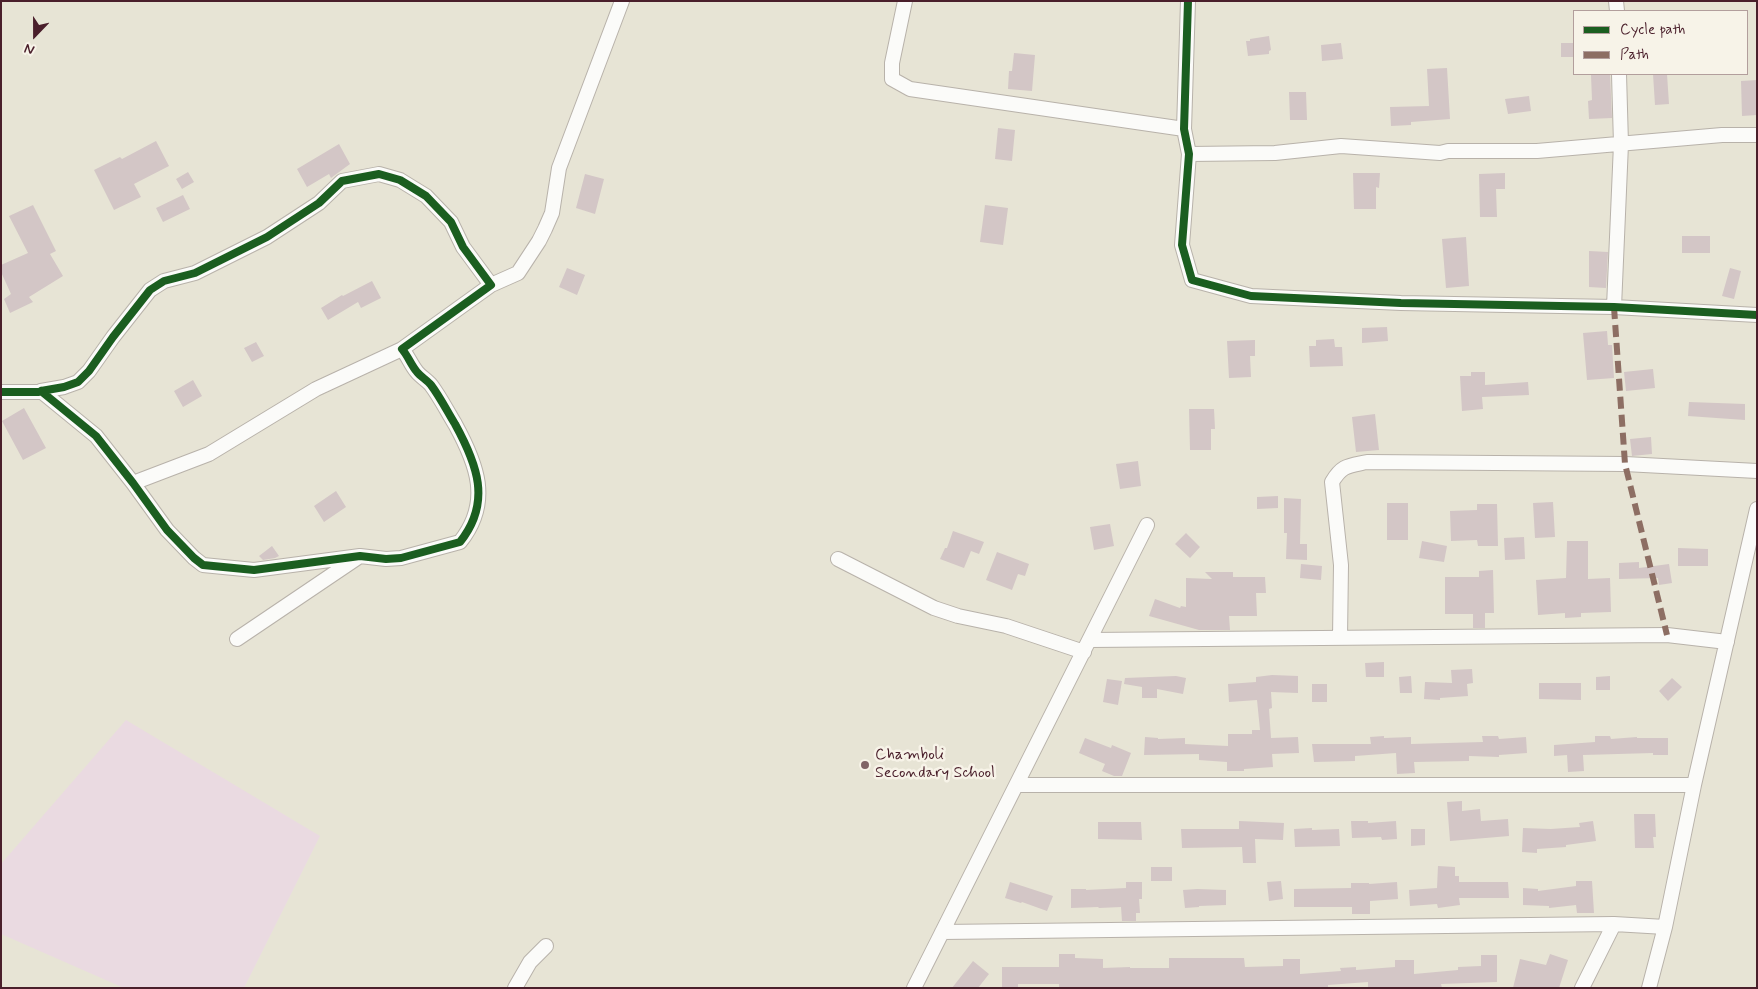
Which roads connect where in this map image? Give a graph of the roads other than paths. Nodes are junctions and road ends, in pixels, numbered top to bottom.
1 (622, 1) edge
2 (905, 1) edge
3 (1188, 1) edge
4 (1619, 75) edge
5 (1184, 129) junction
6 (1757, 135) edge
7 (1621, 144) junction
8 (1189, 154) junction
9 (491, 285) junction
10 (1614, 307) junction
11 (1757, 315) edge
12 (402, 349) junction
13 (41, 391) junction
14 (1, 392) edge
15 (1757, 472) edge
16 (133, 483) junction
17 (1757, 509) edge
18 (1147, 525) dead end
19 (360, 556) junction
20 (838, 559) dead end
21 (237, 638) dead end
22 (1340, 638) junction
23 (1727, 642) junction
24 (1087, 646) junction
25 (1694, 785) junction
26 (1017, 786) junction
27 (1614, 924) junction
28 (1665, 927) junction
29 (942, 932) junction
30 (546, 946) dead end
31 (516, 988) edge
32 (914, 988) edge
33 (1582, 988) edge
34 (1649, 988) edge

1 - 9 street
2 - 5 street
3 - 5 street
4 - 7 street
5 - 8 street
6 - 7 street
7 - 8 street
7 - 10 street
8 - 10 street
9 - 12 street
9 - 13 street
10 - 11 street
12 - 16 street
12 - 19 street
13 - 14 street
13 - 16 street
15 - 22 street
16 - 19 street
17 - 23 street
18 - 24 street
19 - 21 street
20 - 24 street
22 - 23 street
22 - 24 street
23 - 25 street
24 - 26 street
25 - 26 street
25 - 28 street
26 - 29 street
27 - 28 street
27 - 29 street
27 - 33 street
28 - 34 street
29 - 32 street
30 - 31 street

